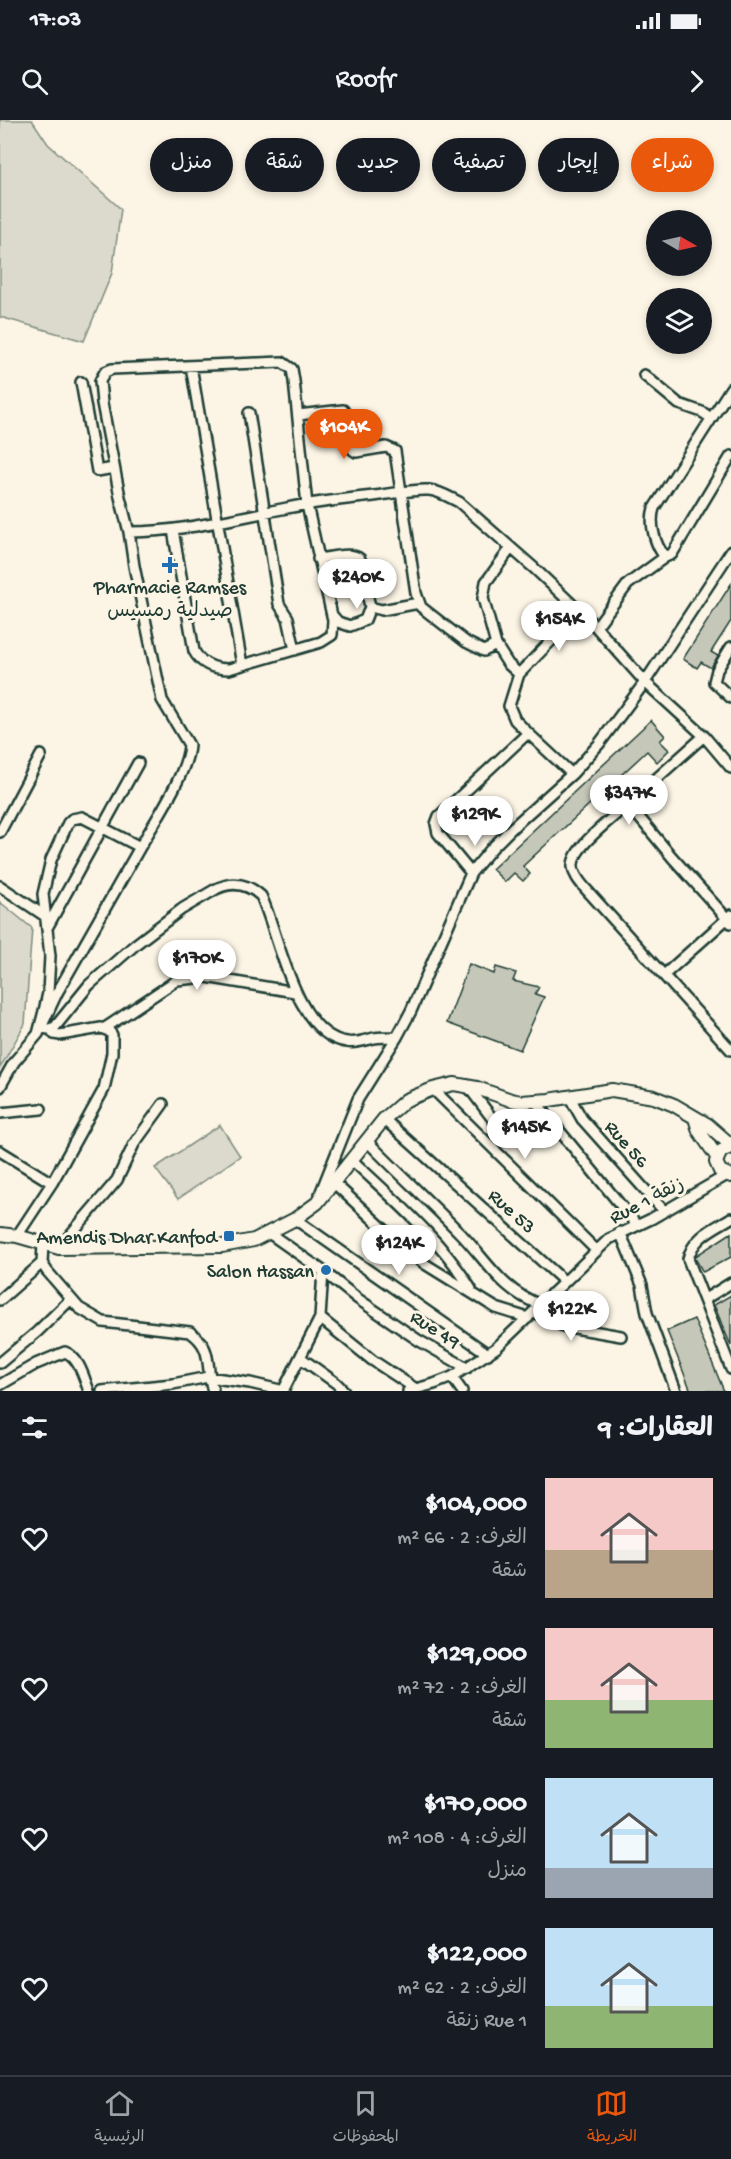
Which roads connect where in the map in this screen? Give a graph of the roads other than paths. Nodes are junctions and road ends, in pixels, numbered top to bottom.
1 (191, 366) junction
2 (644, 375) dead end
3 (81, 382) dead end
4 (731, 388) edge
5 (249, 413) dead end
6 (298, 415) junction
7 (711, 418) junction
8 (731, 456) edge
9 (114, 468) junction
10 (400, 493) junction
11 (307, 505) junction
12 (266, 513) junction
13 (217, 523) junction
14 (173, 530) junction
15 (129, 532) junction
16 (512, 548) junction
17 (731, 551) edge
18 (665, 557) junction
19 (318, 559) junction
20 (419, 603) junction
21 (370, 607) junction
22 (580, 611) junction
23 (331, 613) junction
24 (596, 627) junction
25 (496, 645) junction
26 (731, 647) edge
27 (295, 650) junction
28 (242, 665) junction
29 (519, 674) junction
30 (645, 682) junction
31 (731, 698) edge
32 (528, 733) junction
33 (704, 736) junction
34 (41, 755) dead end
35 (138, 763) dead end
36 (731, 768) edge
37 (572, 774) junction
38 (628, 804) junction
39 (102, 826) junction
40 (0, 832) edge
41 (140, 847) junction
42 (471, 873) junction
43 (0, 886) edge
44 (730, 919) edge
45 (47, 921) junction
46 (664, 975) junction
47 (295, 992) junction
48 (105, 1028) junction
49 (51, 1029) junction
50 (39, 1031) junction
51 (397, 1037) junction
52 (731, 1050) edge
53 (467, 1085) junction
54 (0, 1087) edge
55 (434, 1089) junction
56 (569, 1096) junction
57 (535, 1101) junction
58 (163, 1104) dead end
59 (41, 1109) dead end
60 (0, 1113) edge
61 (695, 1118) junction
62 (384, 1119) junction
63 (498, 1126) dead end
64 (367, 1141) junction
65 (731, 1146) edge
66 (0, 1151) edge
67 (351, 1159) junction
68 (717, 1162) junction
69 (729, 1176) edge
70 (333, 1182) junction
71 (52, 1183) junction
72 (704, 1189) junction
73 (316, 1203) junction
74 (664, 1211) junction
75 (731, 1218) edge
76 (295, 1219) junction
77 (637, 1225) junction
78 (620, 1232) junction
79 (269, 1233) junction
80 (0, 1234) edge
81 (17, 1236) junction
82 (43, 1244) junction
83 (59, 1248) junction
84 (597, 1251) junction
85 (42, 1263) junction
86 (323, 1271) junction
87 (564, 1281) junction
88 (731, 1283) edge
89 (471, 1291) junction
90 (551, 1294) junction
91 (71, 1299) junction
92 (705, 1299) junction
93 (0, 1300) edge
94 (583, 1307) dead end
95 (534, 1312) junction
96 (320, 1318) junction
97 (621, 1335) dead end
98 (488, 1354) junction
99 (301, 1358) junction
100 (0, 1363) edge
101 (467, 1368) junction
102 (731, 1370) edge
103 (208, 1377) junction
104 (452, 1377) junction
105 (0, 1385) edge
106 (174, 1387) edge
107 (251, 1387) edge
108 (435, 1388) edge
109 (127, 1389) edge
110 (412, 1390) edge
111 (89, 1391) edge
112 (102, 1391) edge
113 (213, 1391) edge
114 (284, 1391) edge
115 (344, 1391) edge
116 (462, 1391) edge
117 (676, 1391) edge

1 - 6 street
1 - 9 street
1 - 13 street
2 - 7 street
3 - 9 street
4 - 7 street
5 - 12 street
6 - 10 street
6 - 11 street
7 - 18 street
8 - 18 street
9 - 15 street
10 - 11 street
10 - 16 street
10 - 20 street
11 - 12 street
11 - 19 street
12 - 13 street
12 - 27 street
13 - 14 street
13 - 28 street
14 - 15 street
14 - 28 street
15 - 41 street
16 - 22 street
16 - 25 street
17 - 30 street
18 - 24 street
19 - 21 street
19 - 23 street
20 - 21 street
20 - 25 street
21 - 23 street
22 - 24 street
22 - 29 street
23 - 27 street
24 - 30 street
25 - 29 street
26 - 31 street
27 - 28 street
29 - 32 street
30 - 33 street
30 - 37 street
32 - 37 street
32 - 42 street
33 - 36 street
33 - 38 street
34 - 40 street
35 - 39 street
37 - 42 street
38 - 44 street
38 - 46 street
39 - 41 street
39 - 45 street
39 - 45 street
41 - 50 street
42 - 51 street
43 - 45 street
44 - 46 street
45 - 50 street
46 - 52 street
47 - 48 street
47 - 49 street
47 - 51 street
48 - 49 street
48 - 71 street
49 - 50 street
50 - 54 street
51 - 73 street
53 - 55 street
53 - 57 street
53 - 63 street
55 - 62 street
55 - 84 street
56 - 57 street
56 - 61 street
56 - 74 street, Rue 56
57 - 77 street
58 - 83 street
59 - 60 street
61 - 65 street
61 - 68 street
62 - 64 street
62 - 87 street, Rue 53
64 - 67 street
64 - 95 street
65 - 68 street
66 - 71 street
67 - 70 street
67 - 89 street
68 - 69 street
68 - 72 street, Rue 1 زنقة
69 - 72 street, Rue 1 زنقة
70 - 73 street
70 - 89 street
71 - 81 street
72 - 74 street, Rue 1 زنقة
73 - 76 street
74 - 77 street, Rue 1 زنقة
75 - 92 street
76 - 79 street
76 - 98 street
77 - 78 street, Rue 1 زنقة
78 - 84 street, Rue 1 زنقة
78 - 117 street
79 - 83 street
79 - 86 street, Rue 49
80 - 81 street
81 - 82 street
82 - 83 street
82 - 85 street
84 - 87 street, Rue 1 زنقة
85 - 91 street
85 - 93 street
86 - 96 street
86 - 101 street, Rue 49
87 - 90 street, Rue 1 زنقة
88 - 92 street
89 - 95 street
90 - 94 street
90 - 95 street, Rue 1 زنقة
91 - 100 street
91 - 103 street
92 - 102 street
95 - 97 street
95 - 98 street, Rue 1 زنقة
96 - 99 street
96 - 110 street
98 - 101 street, Rue 1 زنقة
99 - 114 street
99 - 115 street
101 - 104 street, Rue 1 زنقة
103 - 106 street
103 - 107 street
103 - 113 street
104 - 108 street, Rue 1 زنقة
104 - 116 street
105 - 111 street
106 - 109 street
107 - 114 street
108 - 110 street, Rue 1 زنقة
109 - 112 street

